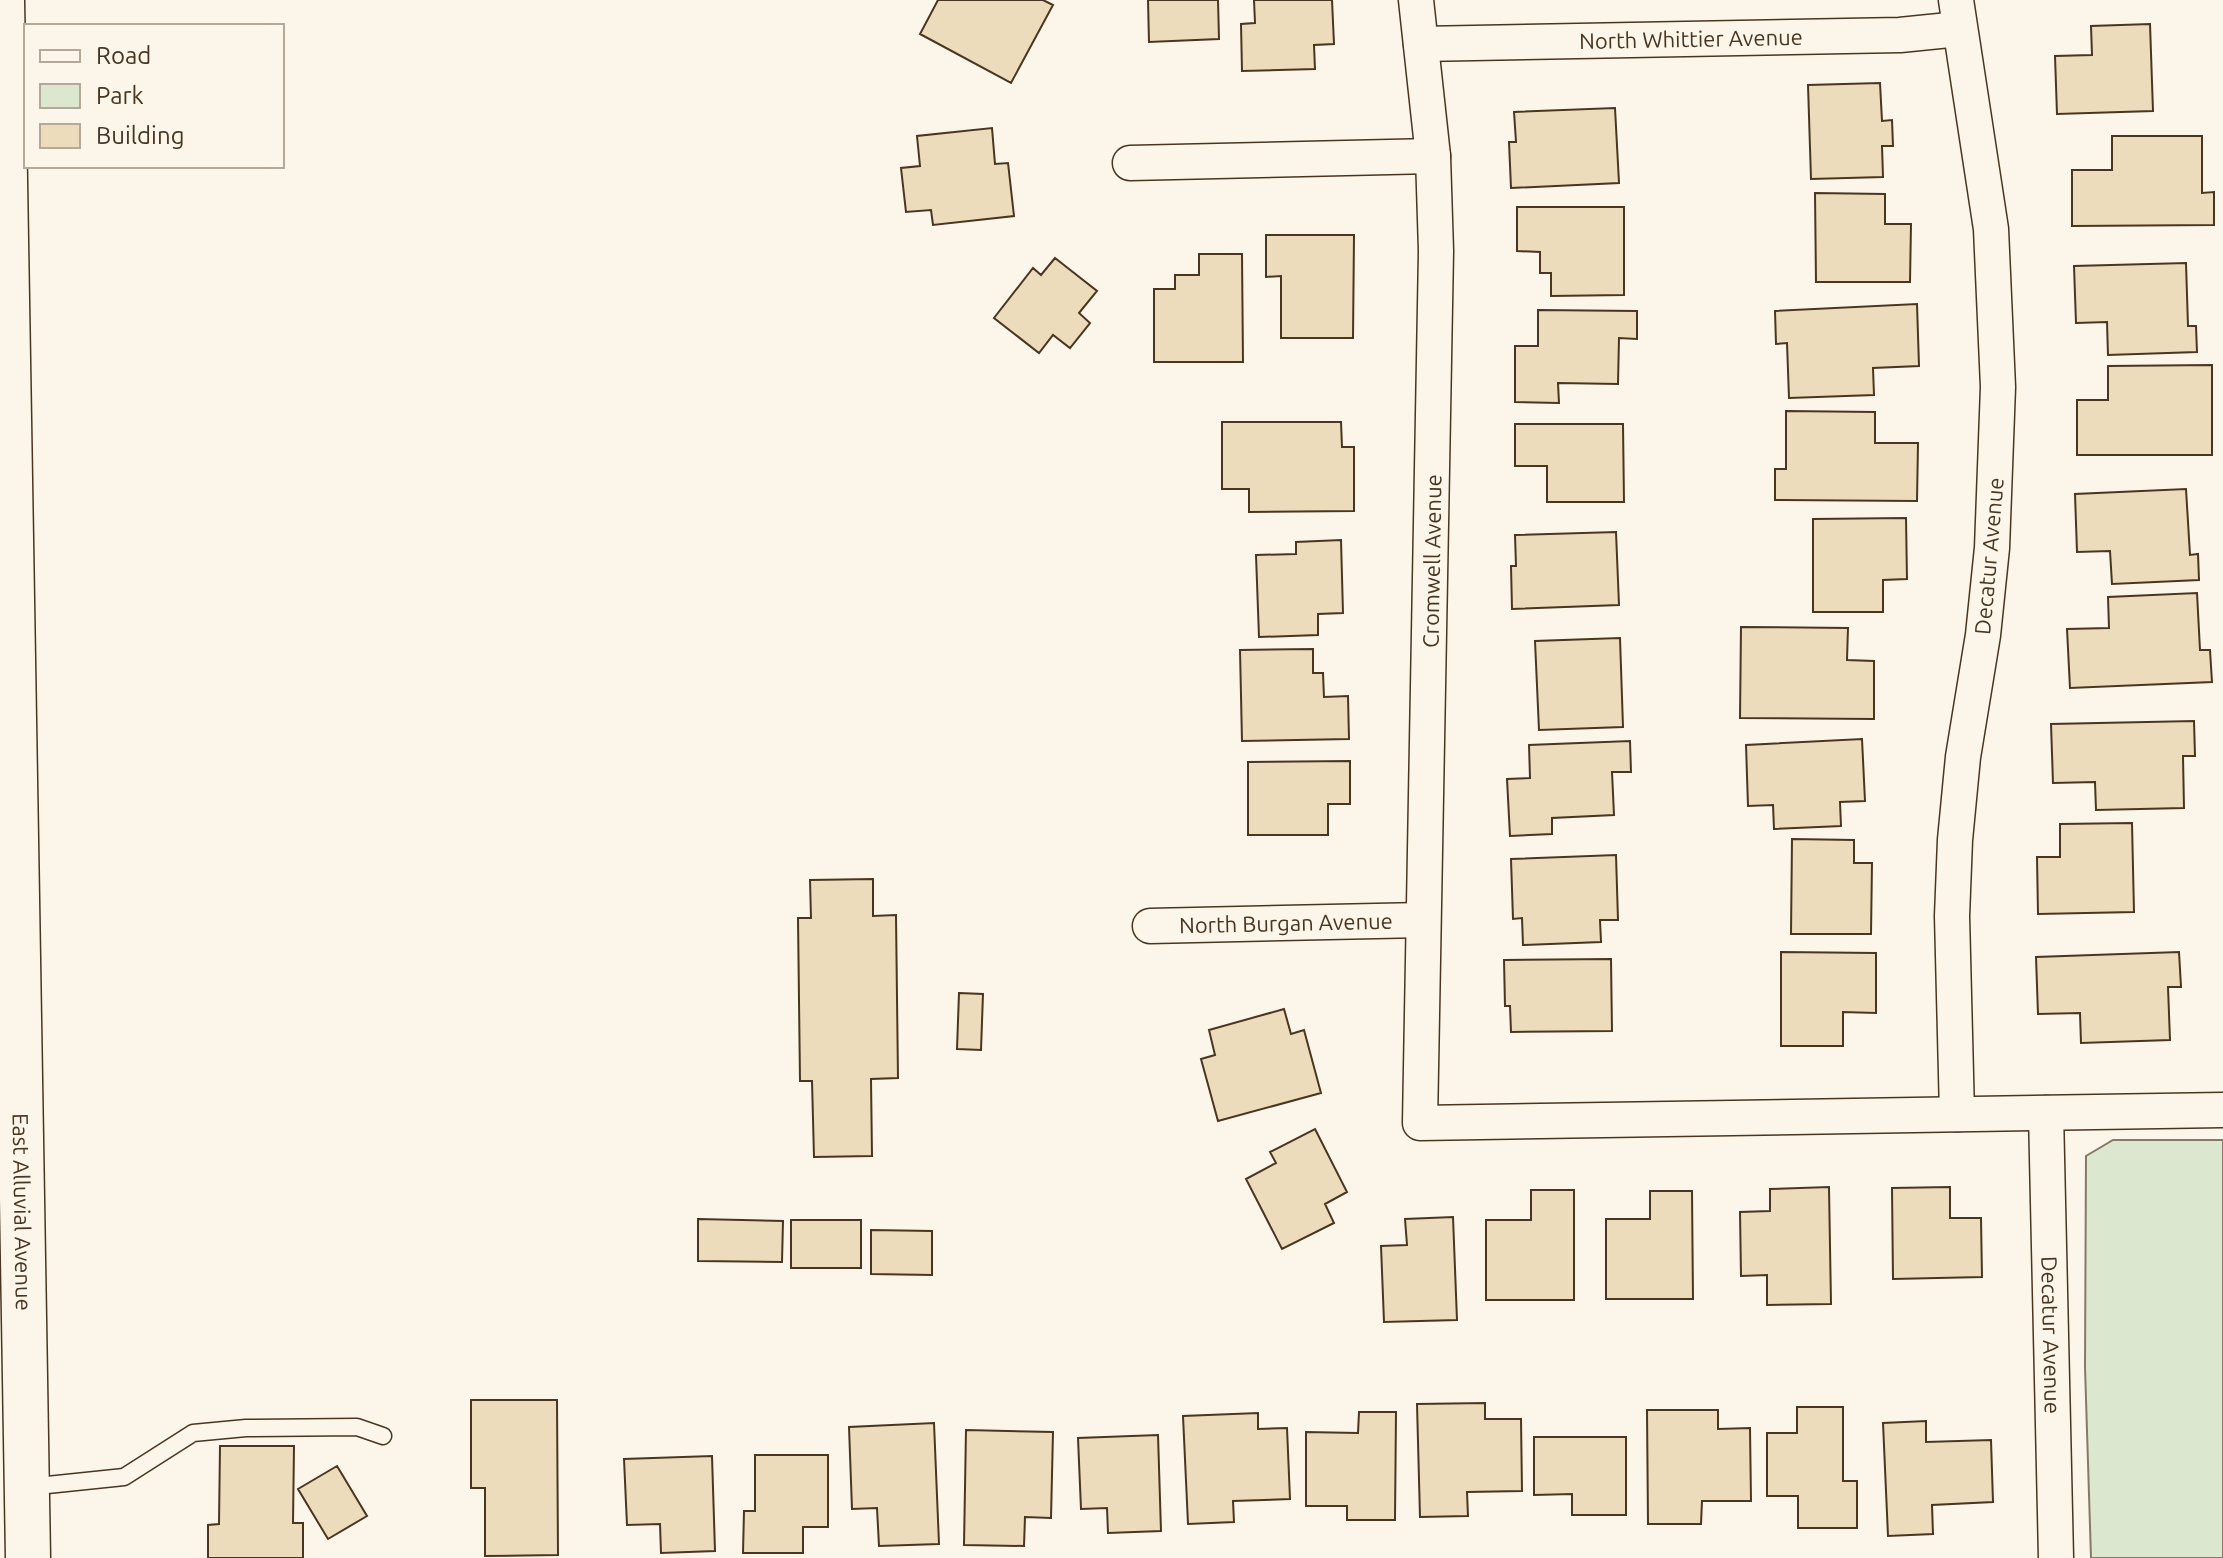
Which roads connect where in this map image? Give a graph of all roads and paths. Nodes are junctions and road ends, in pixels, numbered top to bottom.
1 (2, 0) edge
2 (1416, 0) edge
3 (1958, 14) edge
4 (1421, 44) junction
5 (1433, 156) junction
6 (1130, 163) dead end
7 (2, 213) edge
8 (8, 872) edge
9 (1423, 920) junction
10 (1150, 926) dead end
11 (2223, 1110) edge
12 (2046, 1113) junction
13 (1957, 1114) junction
14 (13, 1422) edge
15 (383, 1436) dead end
16 (27, 1487) junction
17 (28, 1558) edge
18 (2056, 1558) edge

1 - 7 street, East Alluvial Avenue
2 - 4 street, Cromwell Avenue
3 - 4 street, North Whittier Avenue
3 - 13 street, Decatur Avenue
4 - 5 street, Cromwell Avenue
5 - 6 street
5 - 9 street, Cromwell Avenue
7 - 8 street, East Alluvial Avenue
8 - 14 street, East Alluvial Avenue
9 - 10 street, North Burgan Avenue
9 - 13 street, Cromwell Avenue
11 - 12 street
12 - 13 street
12 - 18 street, Decatur Avenue
14 - 16 street, East Alluvial Avenue
15 - 16 lane
16 - 17 street, East Alluvial Avenue

